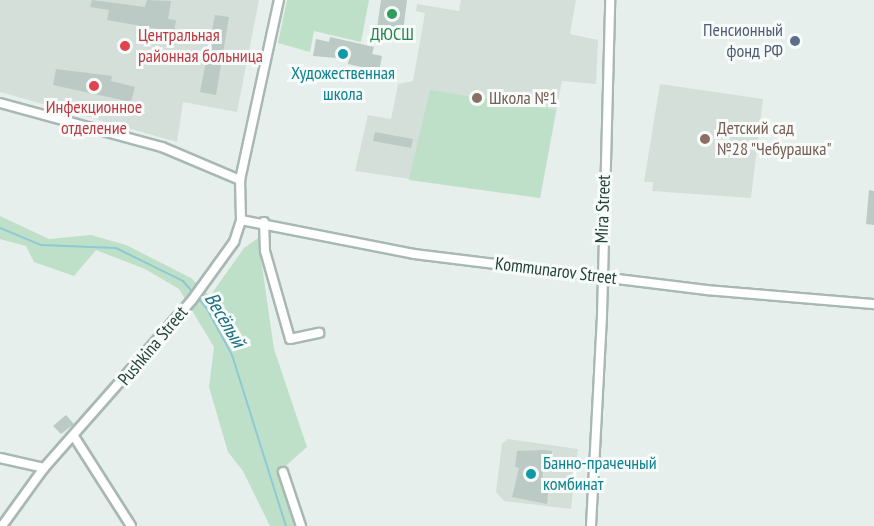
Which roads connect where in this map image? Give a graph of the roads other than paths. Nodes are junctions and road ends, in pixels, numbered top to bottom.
1 (279, 0) edge
2 (610, 0) edge
3 (0, 103) edge
4 (240, 180) junction
5 (241, 220) junction
6 (264, 222) junction
7 (600, 274) junction
8 (874, 304) edge
9 (319, 333) dead end
10 (75, 438) junction
11 (0, 458) edge
12 (44, 468) junction
13 (283, 472) dead end
14 (2, 526) edge
15 (131, 526) edge
16 (301, 526) edge
17 (591, 526) edge

1 - 4 street, Pushkina Street
2 - 7 street, Mira Street
3 - 4 street
4 - 5 street, Pushkina Street
5 - 6 street, Kommunarov Street
5 - 10 street, Pushkina Street
6 - 7 street, Kommunarov Street
6 - 9 street
7 - 8 street, Kommunarov Street
7 - 17 street, Mira Street
10 - 12 street, Pushkina Street
10 - 15 street
11 - 12 street
12 - 14 street, Pushkina Street
13 - 16 street

